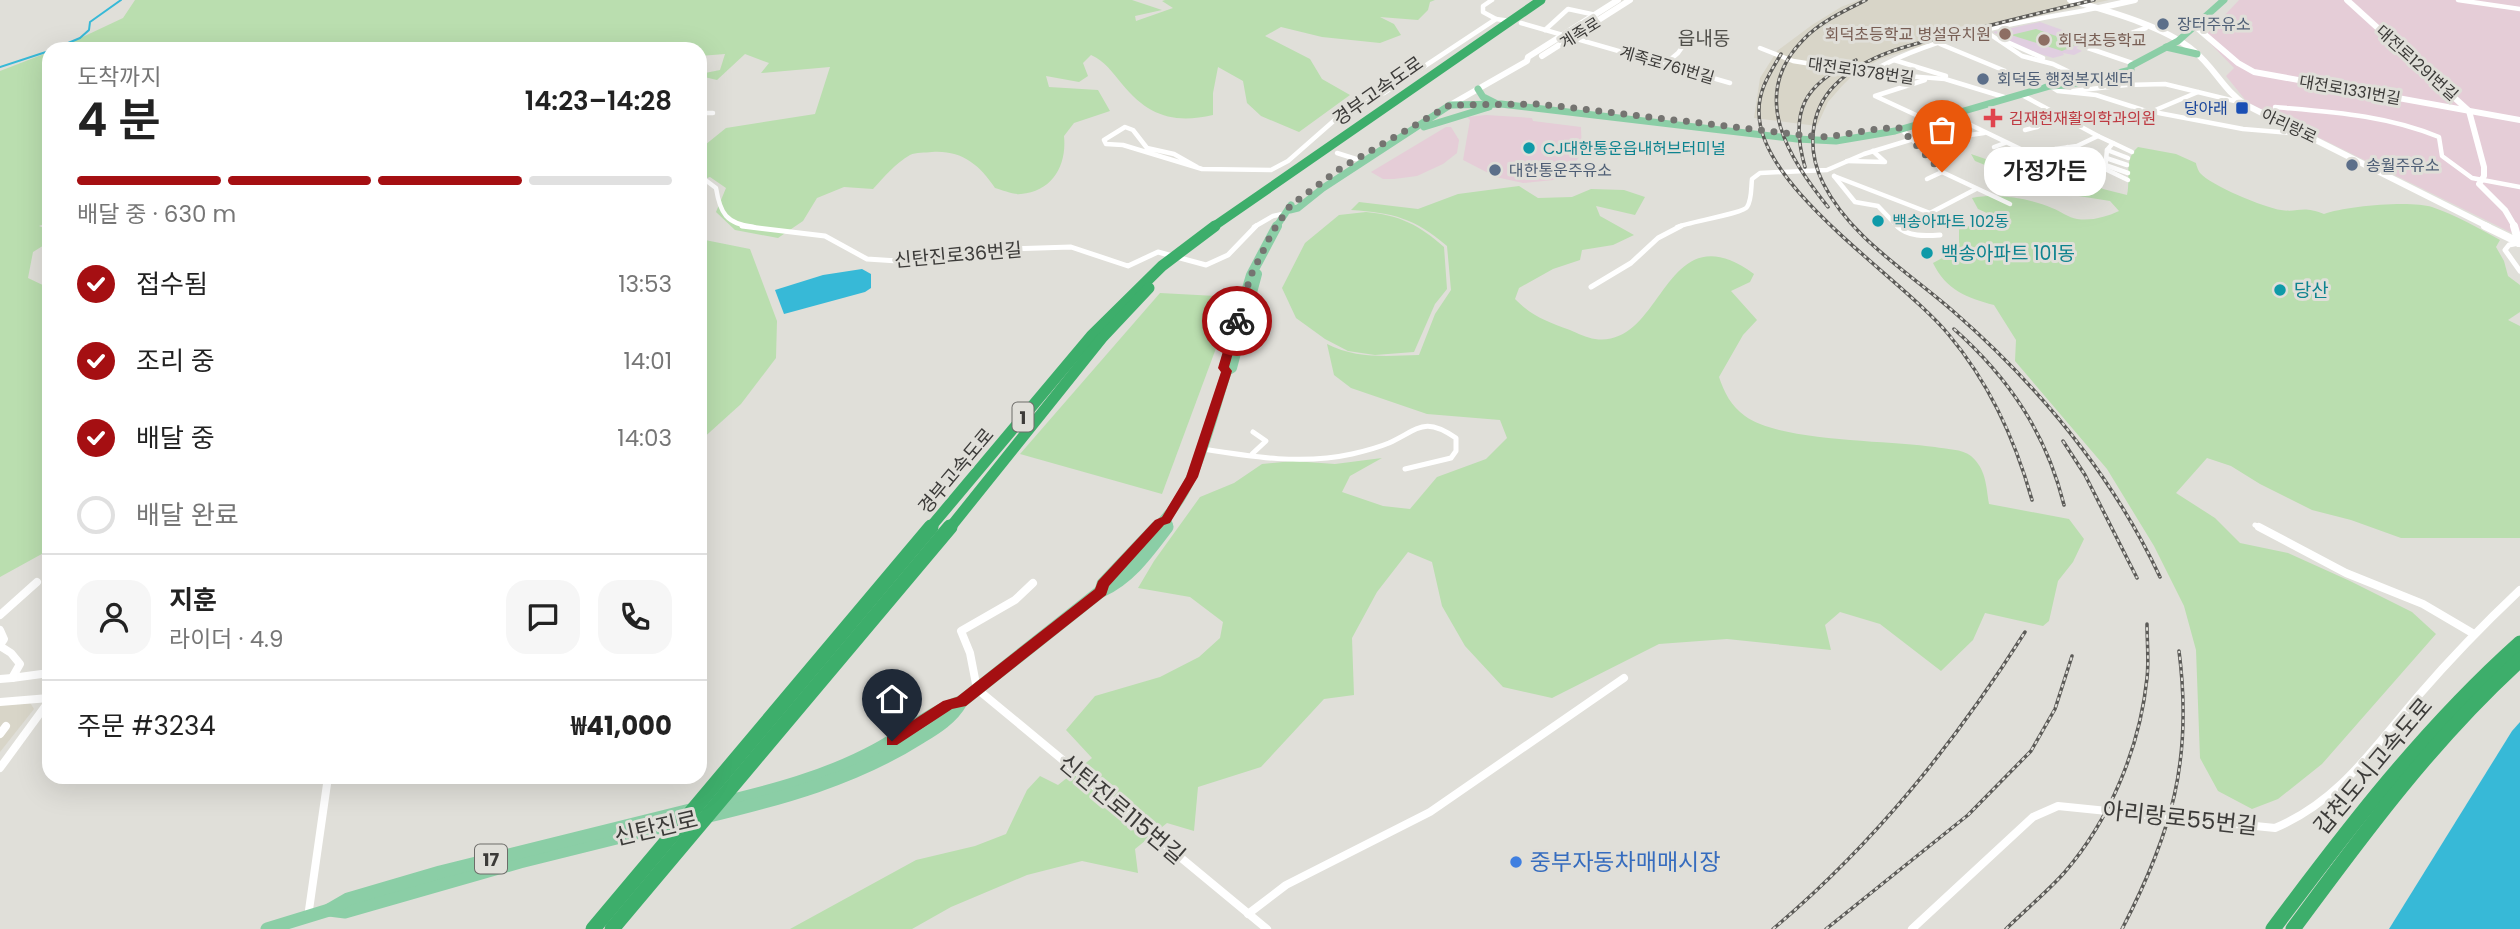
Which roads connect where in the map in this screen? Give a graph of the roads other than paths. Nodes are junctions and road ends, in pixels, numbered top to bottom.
1 (1492, 0) edge
2 (1541, 0) edge
3 (1550, 0) edge
4 (1618, 0) edge
5 (1630, 0) edge
6 (2070, 0) edge
7 (2135, 0) edge
8 (2224, 0) edge
9 (2347, 0) edge
10 (2458, 0) edge
11 (2097, 8) junction
12 (2520, 9) edge
13 (1596, 15) junction
14 (1496, 19) junction
15 (1510, 21) dead end
16 (1521, 23) dead end
17 (2196, 27) junction
18 (2146, 28) junction
19 (1545, 30) junction
20 (1986, 32) junction
21 (2188, 33) junction
22 (1563, 36) junction
23 (1683, 37) dead end
24 (1571, 38) junction
25 (2178, 41) junction
26 (1940, 44) junction
27 (2166, 47) junction
28 (1760, 48) dead end
29 (2196, 53) junction
30 (1894, 60) junction
31 (1527, 61) junction
32 (1665, 64) junction
33 (2133, 65) junction
34 (1869, 74) junction
35 (2078, 76) junction
36 (1927, 80) junction
37 (1730, 83) dead end
38 (1964, 83) junction
39 (2047, 87) junction
40 (2064, 88) junction
41 (1478, 89) junction
42 (2080, 90) junction
43 (2199, 92) junction
44 (2019, 94) junction
45 (2096, 95) junction
46 (2004, 97) junction
47 (2243, 103) junction
48 (1501, 104) junction
49 (1450, 105) junction
50 (1476, 107) junction
51 (2275, 107) dead end
52 (2151, 111) junction
53 (2469, 111) junction
54 (707, 112) edge
55 (713, 113) dead end
56 (2058, 114) junction
57 (1950, 115) junction
58 (2520, 120) edge
59 (1929, 121) junction
60 (1900, 128) junction
61 (2025, 130) dead end
62 (1407, 132) junction
63 (1986, 133) junction
64 (2304, 134) junction
65 (2098, 135) junction
66 (1941, 139) dead end
67 (1910, 140) junction
68 (2006, 143) junction
69 (2113, 143) junction
70 (1309, 144) junction
71 (1321, 147) dead end
72 (1994, 147) dead end
73 (2068, 147) junction
74 (2056, 149) junction
75 (2108, 150) junction
76 (1873, 151) junction
77 (2132, 152) dead end
78 (1337, 153) dead end
79 (2026, 153) junction
80 (2091, 158) dead end
81 (2128, 158) dead end
82 (1356, 159) junction
83 (1845, 161) junction
84 (2082, 161) dead end
85 (2106, 162) junction
86 (2127, 164) dead end
87 (1197, 167) junction
88 (1827, 170) junction
89 (2066, 171) dead end
90 (1942, 172) junction
91 (2128, 173) dead end
92 (1834, 176) junction
93 (1927, 179) dead end
94 (2128, 180) dead end
95 (2483, 180) junction
96 (707, 183) edge
97 (2520, 187) edge
98 (1976, 189) junction
99 (2010, 204) dead end
100 (1288, 212) junction
101 (1931, 213) junction
102 (1960, 226) dead end
103 (1940, 235) dead end
104 (2520, 243) edge
105 (2520, 271) edge
106 (1591, 287) dead end
107 (1253, 432) dead end
108 (1203, 449) junction
109 (1252, 454) junction
110 (1405, 469) dead end
111 (2255, 525) dead end
112 (37, 582) dead end
113 (1033, 583) dead end
114 (2520, 590) edge
115 (0, 615) edge
116 (0, 630) edge
117 (2474, 634) junction
118 (2520, 643) edge
119 (0, 645) edge
120 (2520, 660) edge
121 (42, 674) edge
122 (12, 678) junction
123 (1624, 678) dead end
124 (0, 679) edge
125 (976, 689) junction
126 (42, 699) edge
127 (0, 702) edge
128 (42, 709) edge
129 (6, 726) dead end
130 (0, 734) edge
131 (0, 768) edge
132 (327, 784) edge
133 (1248, 914) junction
134 (308, 917) junction
135 (267, 929) edge
136 (593, 929) edge
137 (612, 929) edge
138 (1267, 929) edge
139 (1912, 929) edge
140 (2273, 929) edge
141 (2293, 929) edge

1 - 14 street
2 - 136 highway, 경부고속도로 / 1
3 - 137 highway, 경부고속도로 / 1
4 - 13 main road, 계족로
5 - 24 main road, 계족로
6 - 11 main road, 아리랑로
7 - 11 main road
8 - 17 main road
9 - 53 main road, 대전로1291번길
10 - 12 street
11 - 18 main road, 아리랑로
11 - 20 street
13 - 19 street
13 - 22 main road, 계족로
14 - 15 street
14 - 70 street
16 - 19 street, 계족로761번길
17 - 21 main road
17 - 53 main road, 대전로1331번길
18 - 25 main road, 아리랑로
18 - 33 street
19 - 22 street, 계족로761번길
20 - 26 street
20 - 35 street
21 - 25 main road
21 - 29 main road
22 - 24 street, 계족로761번길
22 - 31 main road, 계족로
23 - 32 street
24 - 31 main road, 계족로
24 - 32 street, 계족로761번길
25 - 27 main road
25 - 29 main road, 아리랑로
26 - 30 street
26 - 39 street
27 - 29 main road
27 - 33 main road
28 - 34 street, 대전로1378번길
29 - 47 main road, 아리랑로
30 - 34 street
30 - 38 street, 대전로1378번길
31 - 41 main road, 계족로
32 - 37 street, 계족로761번길
33 - 35 main road
33 - 40 main road
34 - 36 street, 대전로1378번길
35 - 39 main road
36 - 38 street, 대전로1378번길
36 - 59 street
38 - 46 street, 대전로1378번길
39 - 40 main road
39 - 44 main road
40 - 42 street
40 - 42 street
40 - 45 street
41 - 48 main road
41 - 49 main road, 계족로
41 - 50 main road
42 - 43 street
42 - 45 street
43 - 47 street
43 - 52 street
44 - 46 main road
44 - 56 street
45 - 52 street
46 - 57 main road
47 - 64 main road, 아리랑로
48 - 50 main road
48 - 60 main road
49 - 50 main road, 17
49 - 62 main road, 신탄진로 / 17
50 - 62 main road
51 - 95 street
52 - 64 street
53 - 58 main road, 대전로1331번길
53 - 95 main road, 대전로1291번길
54 - 55 street
56 - 61 street
56 - 65 street
57 - 59 main road
57 - 63 street
59 - 60 main road
60 - 67 street
62 - 82 main road, 신탄진로 / 17
62 - 100 main road, 신탄진로 / 17
63 - 66 street
63 - 68 street
64 - 104 main road, 아리랑로
65 - 69 street
65 - 73 street
67 - 76 street
67 - 90 street
68 - 72 street
68 - 79 street
69 - 75 street
69 - 77 street
70 - 71 street
70 - 87 street
73 - 74 street
73 - 80 street
74 - 79 street
74 - 84 street
75 - 81 street
75 - 85 street
76 - 83 street
76 - 83 street
78 - 82 street
79 - 89 street
82 - 100 main road, 신탄진로 / 17
83 - 88 street
85 - 86 street
85 - 91 street
85 - 94 street
87 - 87 street
88 - 92 street
88 - 106 street
90 - 93 street
90 - 98 street
92 - 101 street
92 - 103 street
95 - 97 street
95 - 104 main road, 대전로1291번길
96 - 100 street, 신탄진로36번길
98 - 99 street
98 - 101 street
100 - 108 main road, 신탄진로 / 17
101 - 102 street
104 - 105 street
107 - 109 street
108 - 109 street
108 - 125 main road, 신탄진로 / 17
109 - 110 street
111 - 117 street
112 - 115 street
113 - 125 street
114 - 117 street, 아리랑로55번길
116 - 119 street
117 - 139 street, 아리랑로55번길
118 - 140 highway, 갑천도시고속도로
119 - 122 street
120 - 141 highway, 갑천도시고속도로
121 - 122 street
122 - 124 street
123 - 133 street
125 - 133 street, 신탄진로115번길
125 - 134 main road, 신탄진로 / 17
126 - 127 street
128 - 131 street
129 - 130 street
132 - 134 street
133 - 138 street, 신탄진로115번길
134 - 135 main road, 신탄진로 / 17

